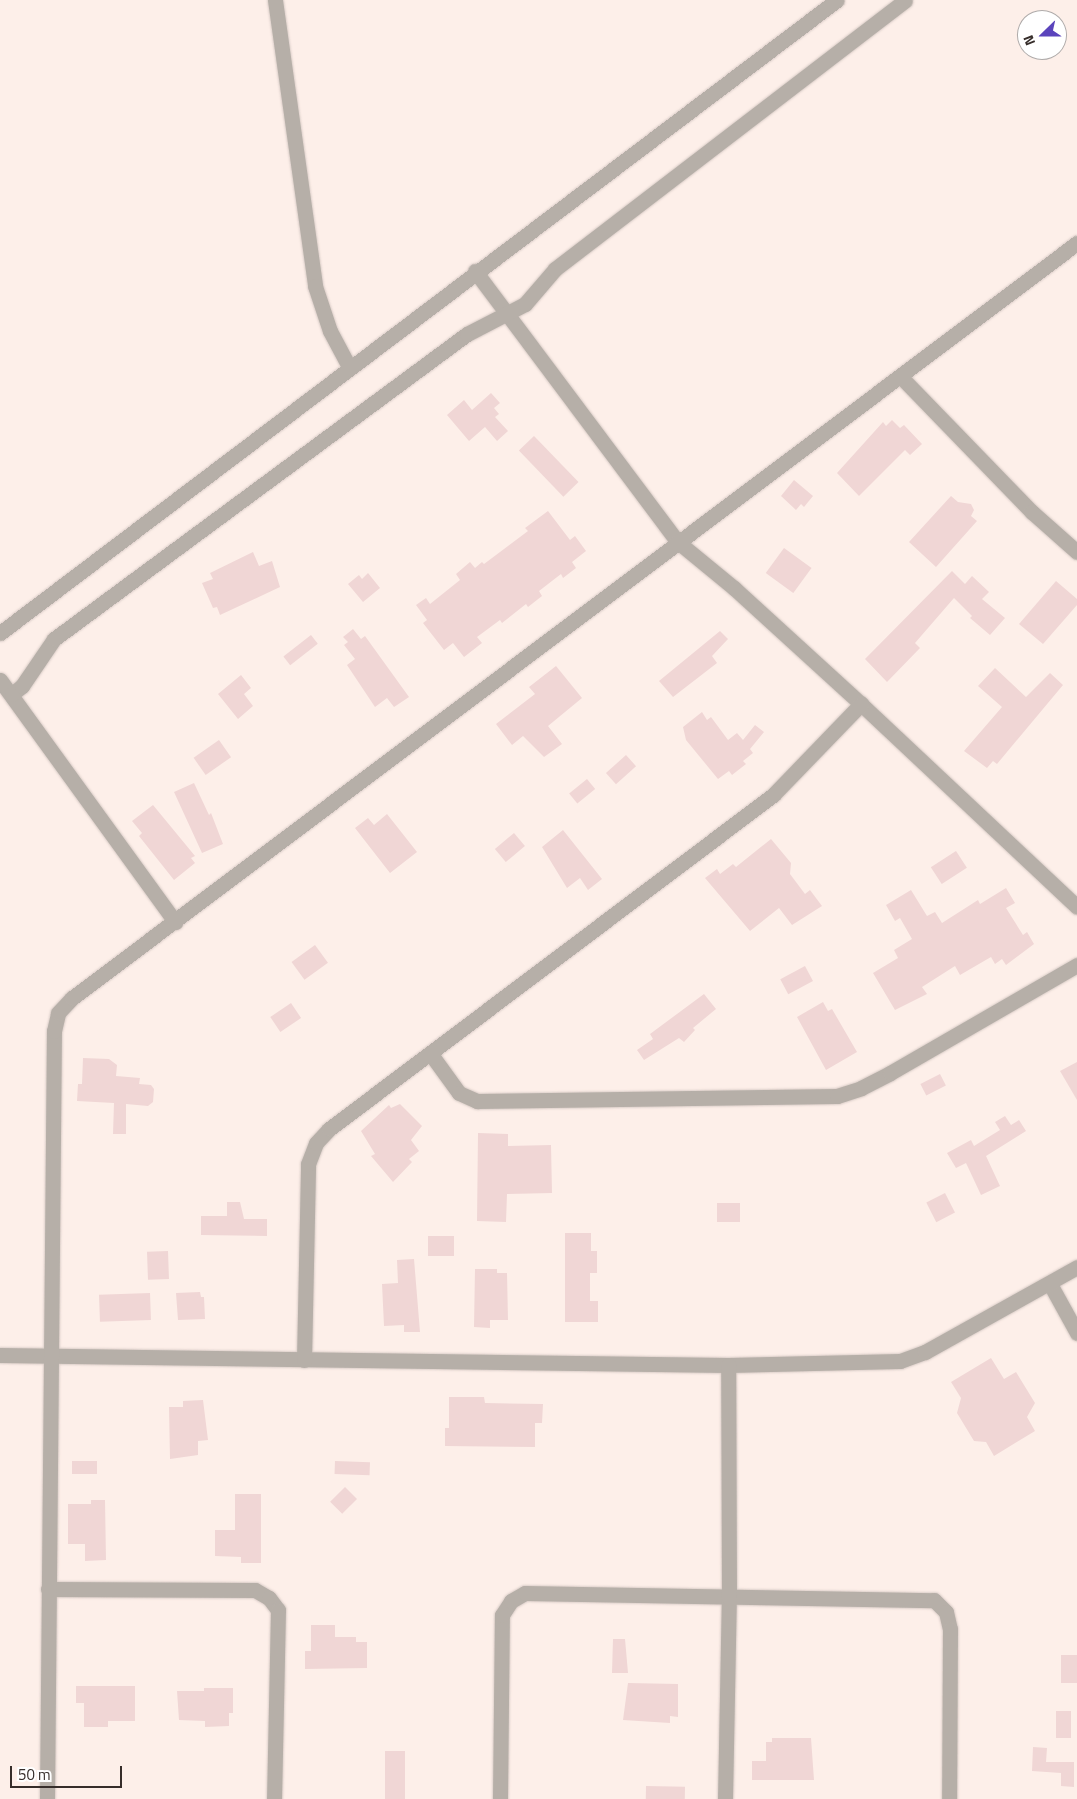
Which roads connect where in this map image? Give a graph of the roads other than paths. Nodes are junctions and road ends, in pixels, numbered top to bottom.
1 (275, 0) edge
2 (837, 0) edge
3 (905, 0) edge
4 (1077, 243) edge
5 (475, 272) junction
6 (506, 314) junction
7 (349, 366) junction
8 (901, 377) junction
9 (678, 542) junction
10 (1077, 552) edge
11 (0, 633) edge
12 (0, 680) edge
13 (12, 694) junction
14 (861, 704) junction
15 (1077, 907) edge
16 (176, 922) junction
17 (1077, 965) edge
18 (430, 1053) junction
19 (1077, 1267) edge
20 (1050, 1284) junction
21 (1077, 1333) edge
22 (0, 1355) edge
23 (51, 1355) junction
24 (304, 1360) junction
25 (728, 1365) junction
26 (48, 1589) junction
27 (729, 1598) junction
28 (47, 1799) edge
29 (274, 1799) edge
30 (500, 1799) edge
31 (725, 1799) edge
32 (950, 1799) edge

1 - 7 street
2 - 5 street
3 - 6 street
4 - 8 street
5 - 6 street
5 - 7 street
6 - 9 street
6 - 13 street
7 - 11 street
8 - 9 street
8 - 10 street
9 - 14 street
9 - 16 street
12 - 13 street
13 - 16 street
14 - 15 street
14 - 18 street
16 - 23 street
17 - 18 street
18 - 24 street
19 - 20 street
20 - 21 street
20 - 25 street
22 - 23 street
23 - 24 street
23 - 26 street
24 - 25 street
25 - 27 street
26 - 28 street
26 - 29 street
27 - 30 street
27 - 31 street
27 - 32 street

